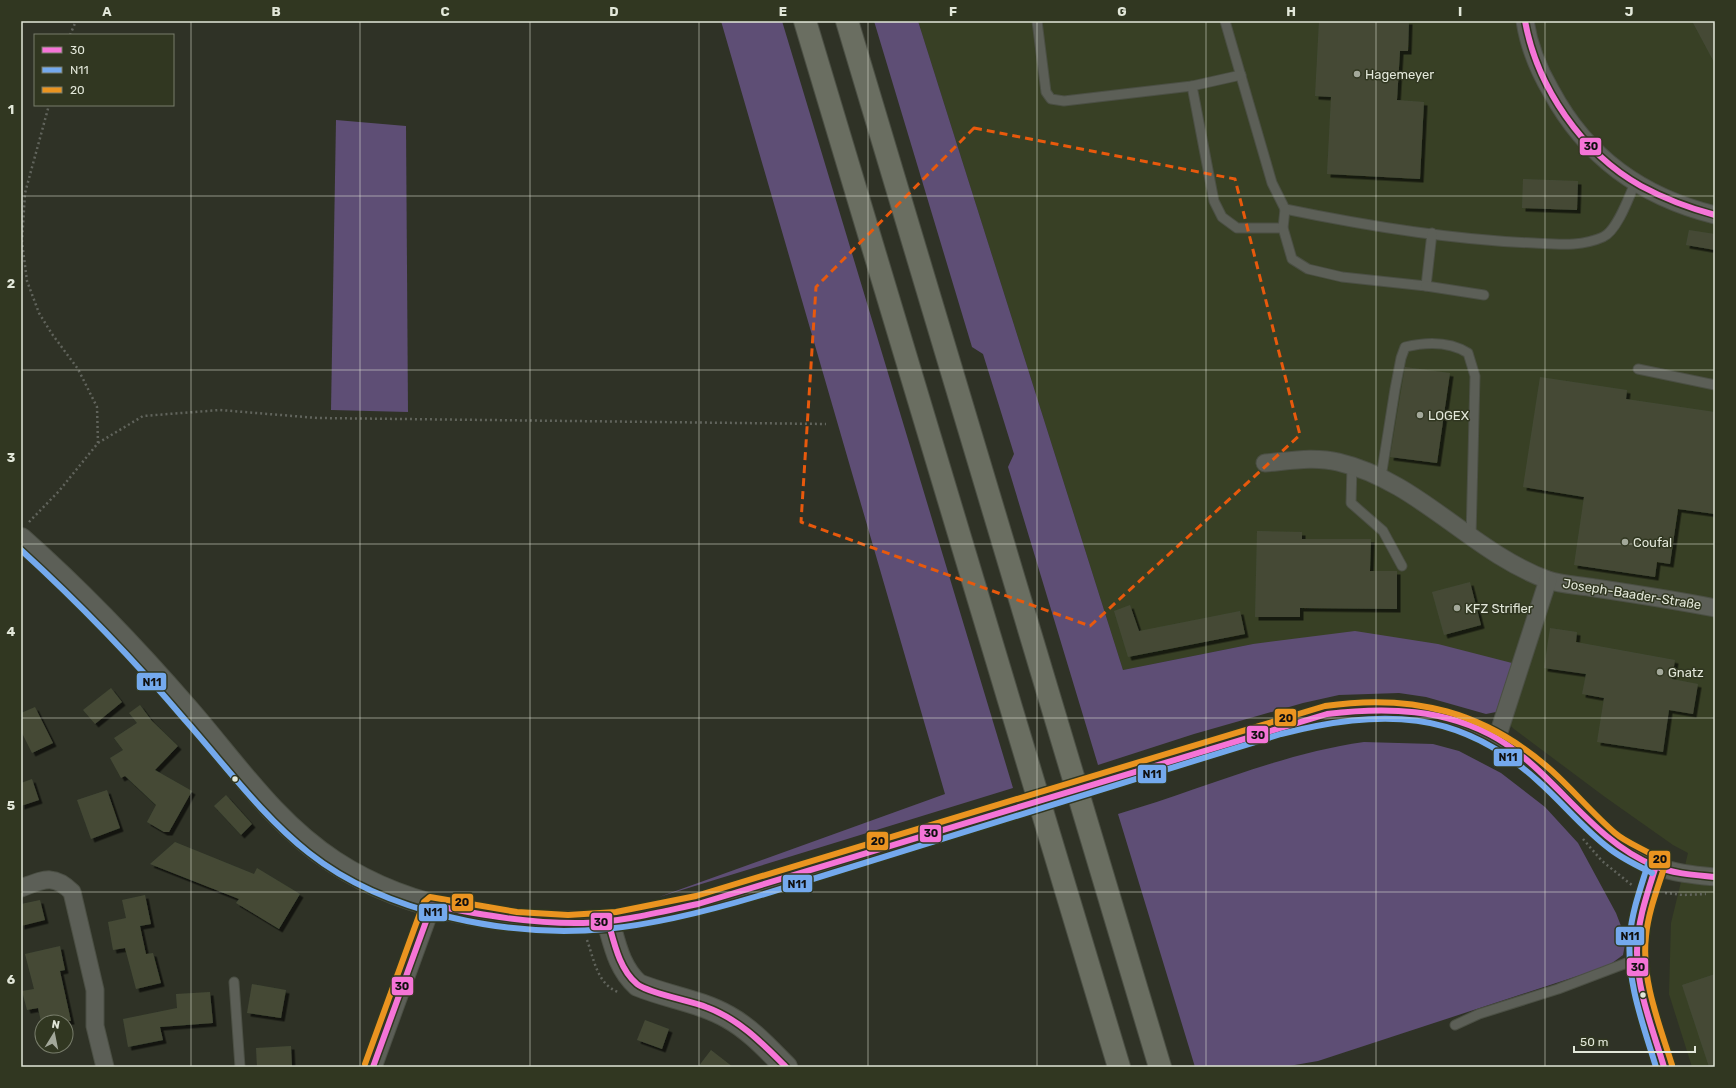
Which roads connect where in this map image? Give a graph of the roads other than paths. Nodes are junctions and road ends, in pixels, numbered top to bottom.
1 (805, 21) edge
2 (847, 21) edge
3 (1037, 21) edge
4 (1225, 21) edge
5 (1525, 21) edge
6 (1241, 75) junction
7 (1192, 86) junction
8 (1635, 183) junction
9 (1286, 209) junction
10 (1715, 215) edge
11 (1283, 228) junction
12 (1432, 233) junction
13 (1426, 286) junction
14 (1484, 295) dead end
15 (1638, 369) dead end
16 (1715, 385) edge
17 (1265, 463) dead end
18 (1352, 466) junction
19 (1381, 477) junction
20 (1471, 537) junction
21 (24, 539) edge
22 (1402, 566) dead end
23 (1548, 580) junction
24 (1715, 608) edge
25 (1497, 738) junction
26 (1656, 866) junction
27 (1715, 877) edge
28 (21, 888) edge
29 (432, 905) junction
30 (610, 928) junction
31 (1637, 959) junction
32 (234, 982) dead end
33 (1455, 1025) dead end
34 (105, 1067) edge
35 (240, 1067) edge
36 (374, 1067) edge
37 (786, 1067) edge
38 (1119, 1067) edge
39 (1160, 1067) edge
40 (1664, 1067) edge

1 - 38 highway
2 - 39 highway
3 - 7 lane
4 - 6 lane
5 - 8 street
6 - 7 lane
6 - 9 lane
7 - 11 lane
8 - 10 street
8 - 12 lane
9 - 11 lane
9 - 12 lane
11 - 13 lane
12 - 13 lane
13 - 14 lane
15 - 16 lane
17 - 18 street, Joseph-Baader-Straße
18 - 19 street, Joseph-Baader-Straße
18 - 22 lane
19 - 20 street, Joseph-Baader-Straße
19 - 20 lane
20 - 23 street, Joseph-Baader-Straße
21 - 29 street
23 - 24 street, Joseph-Baader-Straße
23 - 25 street, Joseph-Baader-Straße
25 - 26 street
25 - 30 street, bridge
26 - 27 street
26 - 31 street
28 - 34 street
29 - 30 street
29 - 36 street
30 - 37 street
31 - 33 lane
31 - 40 street
32 - 35 lane

